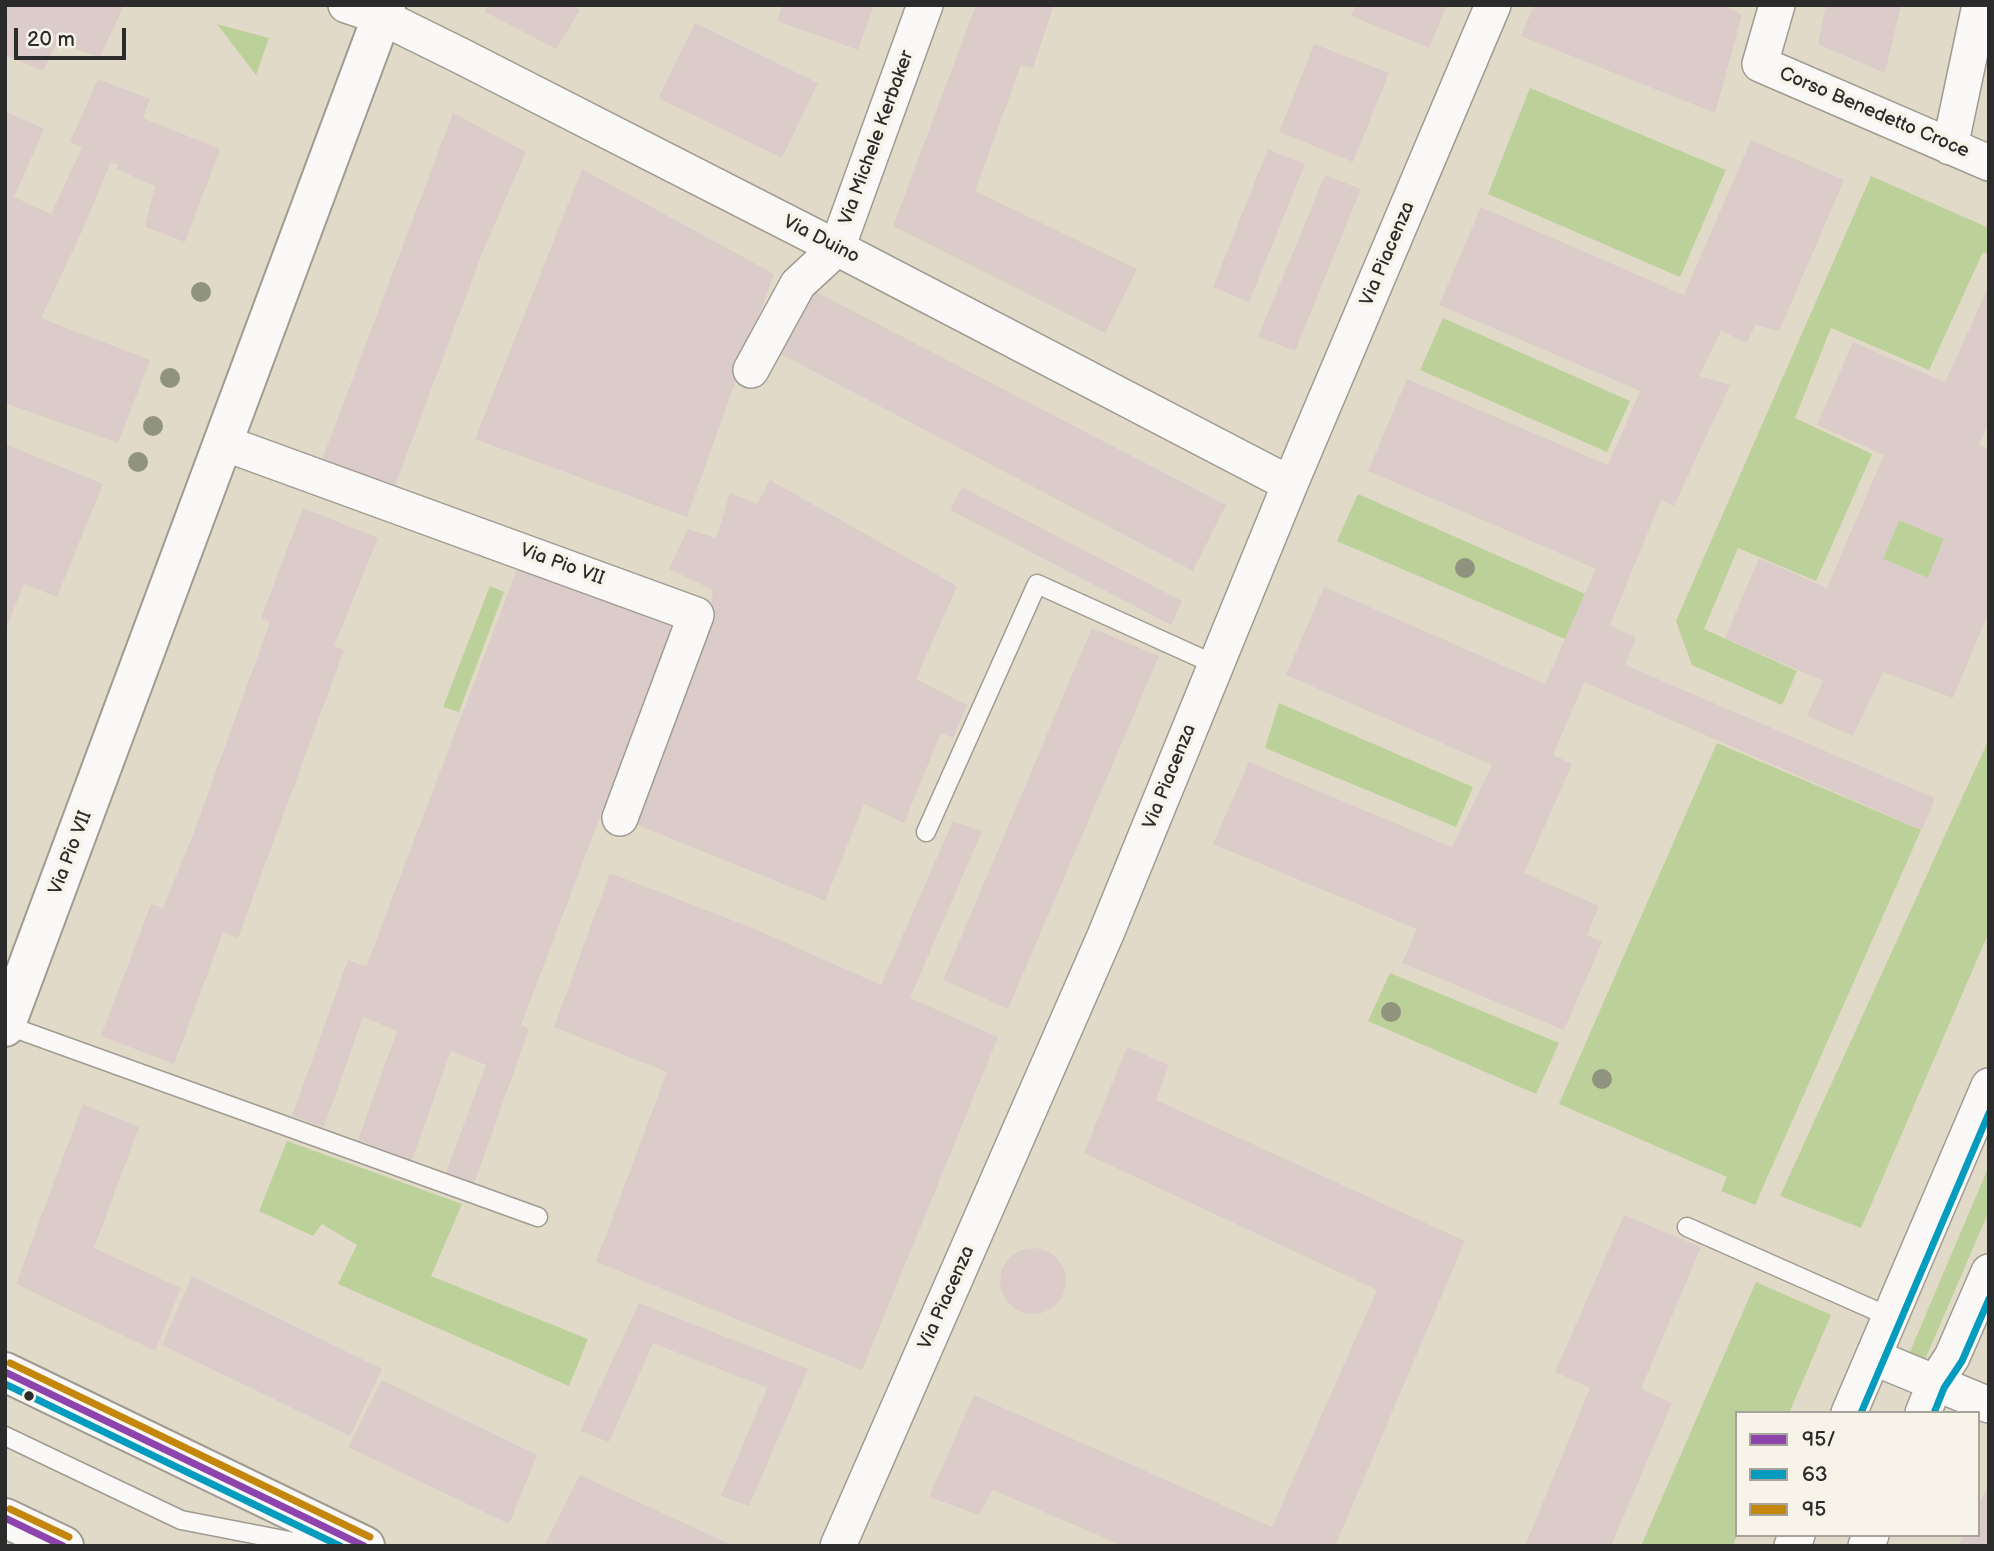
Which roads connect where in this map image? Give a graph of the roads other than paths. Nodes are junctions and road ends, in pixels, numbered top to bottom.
1 (346, 5) edge
2 (925, 5) edge
3 (1493, 5) edge
4 (1777, 5) edge
5 (1980, 5) edge
6 (384, 11) edge
7 (1950, 147) junction
8 (1989, 163) edge
9 (837, 248) junction
10 (751, 370) dead end
11 (224, 443) junction
12 (1290, 484) junction
13 (1216, 665) junction
14 (620, 818) dead end
15 (926, 832) dead end
16 (6, 1026) edge
17 (1989, 1086) edge
18 (538, 1217) dead end
19 (1687, 1227) dead end
20 (1989, 1272) edge
21 (1890, 1317) junction
22 (1872, 1357) junction
23 (5, 1372) edge
24 (1929, 1398) edge
25 (1989, 1405) edge
26 (1850, 1411) edge
27 (5, 1436) edge
28 (5, 1518) edge
29 (64, 1546) edge
30 (315, 1546) edge
31 (365, 1546) edge
32 (838, 1546) edge

1 - 6 street, Via Duino
2 - 9 street, Via Michele Kerbaker
3 - 12 street, Via Piacenza
4 - 7 street, Corso Benedetto Croce
5 - 7 street
6 - 9 street, Via Duino
6 - 11 street, Via Pio VII
7 - 8 street, Corso Benedetto Croce
9 - 10 street, Via Michele Kerbaker
9 - 12 street, Via Duino
11 - 14 street, Via Pio VII
11 - 16 street, Via Pio VII
12 - 13 street, Via Piacenza
13 - 15 lane
13 - 32 street, Via Piacenza
16 - 18 lane
17 - 21 street
19 - 21 lane
20 - 24 street
21 - 22 street
22 - 24 street
22 - 26 street
23 - 31 street
24 - 25 street
27 - 30 lane
28 - 29 street

